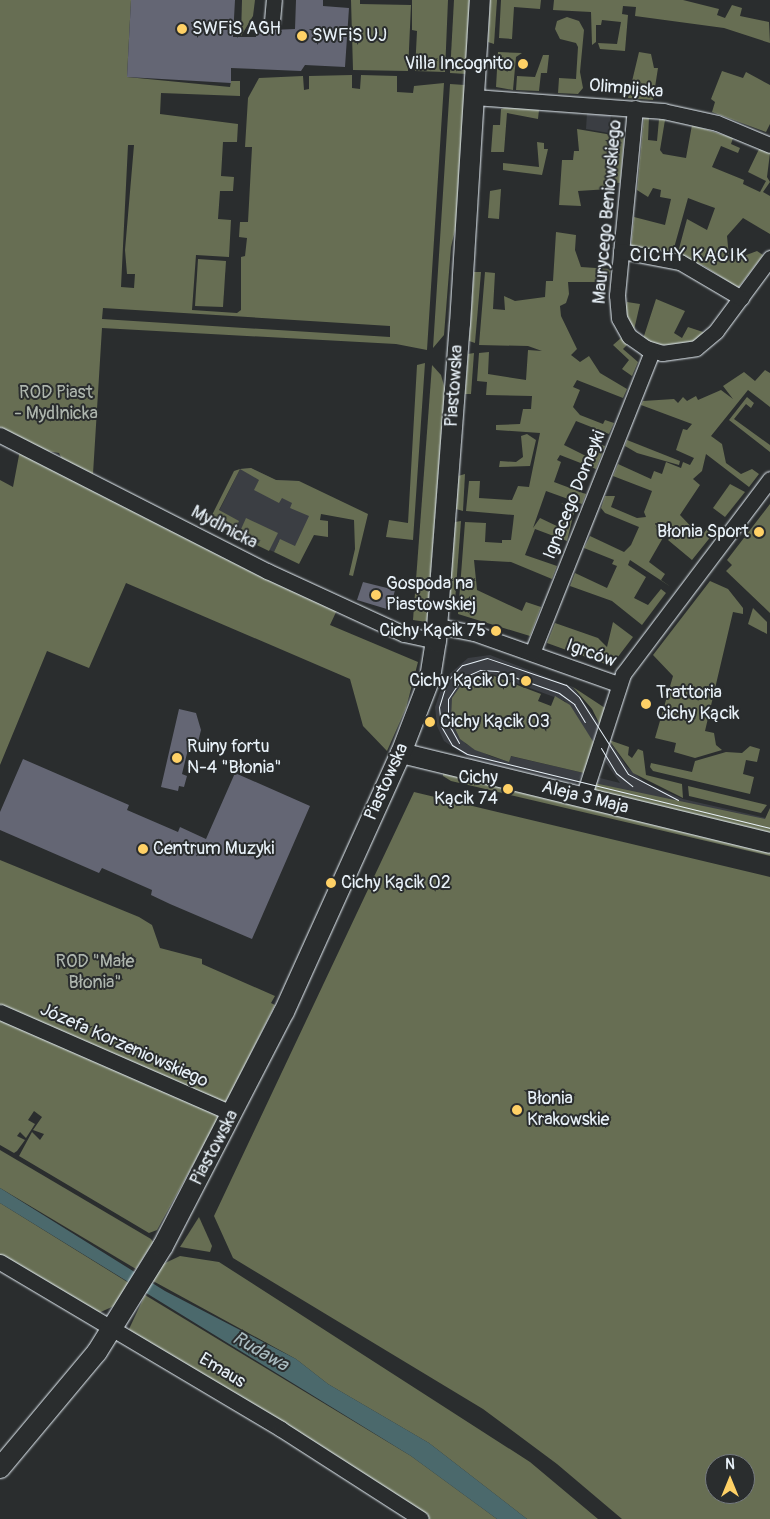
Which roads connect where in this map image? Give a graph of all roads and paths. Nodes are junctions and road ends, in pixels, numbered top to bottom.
1 (274, 0) edge
2 (480, 0) edge
3 (272, 21) dead end
4 (474, 97) junction
5 (636, 108) junction
6 (770, 145) edge
7 (621, 251) junction
8 (770, 258) edge
9 (741, 298) junction
10 (652, 351) junction
11 (0, 435) edge
12 (770, 479) edge
13 (437, 633) junction
14 (532, 653) junction
15 (618, 684) junction
16 (401, 753) junction
17 (583, 798) junction
18 (770, 843) edge
19 (0, 1012) edge
20 (233, 1114) junction
21 (0, 1262) edge
22 (112, 1330) junction
23 (0, 1468) edge
24 (421, 1519) edge

1 - 3 street
2 - 4 street, Piastowska
4 - 5 street, Olimpijska
4 - 13 street, Piastowska
5 - 6 street, Olimpijska
5 - 7 street, Maurycego Beniowskiego
7 - 9 street
7 - 10 street, Maurycego Beniowskiego
8 - 9 street, Maurycego Beniowskiego
9 - 10 street, Maurycego Beniowskiego
10 - 14 street, Ignacego Domeyki
11 - 13 street, Mydlnicka
12 - 15 street
13 - 14 street, Igrców
13 - 16 street, Piastowska
14 - 15 street, Igrców
15 - 17 street, Igrców
16 - 17 street, Aleja 3 Maja
16 - 20 street, Piastowska
17 - 18 street, Aleja 3 Maja
19 - 20 street, Józefa Korzeniowskiego
20 - 22 street, Piastowska
21 - 22 street, Emaus
22 - 23 street, Piastowska
22 - 24 street, Emaus

